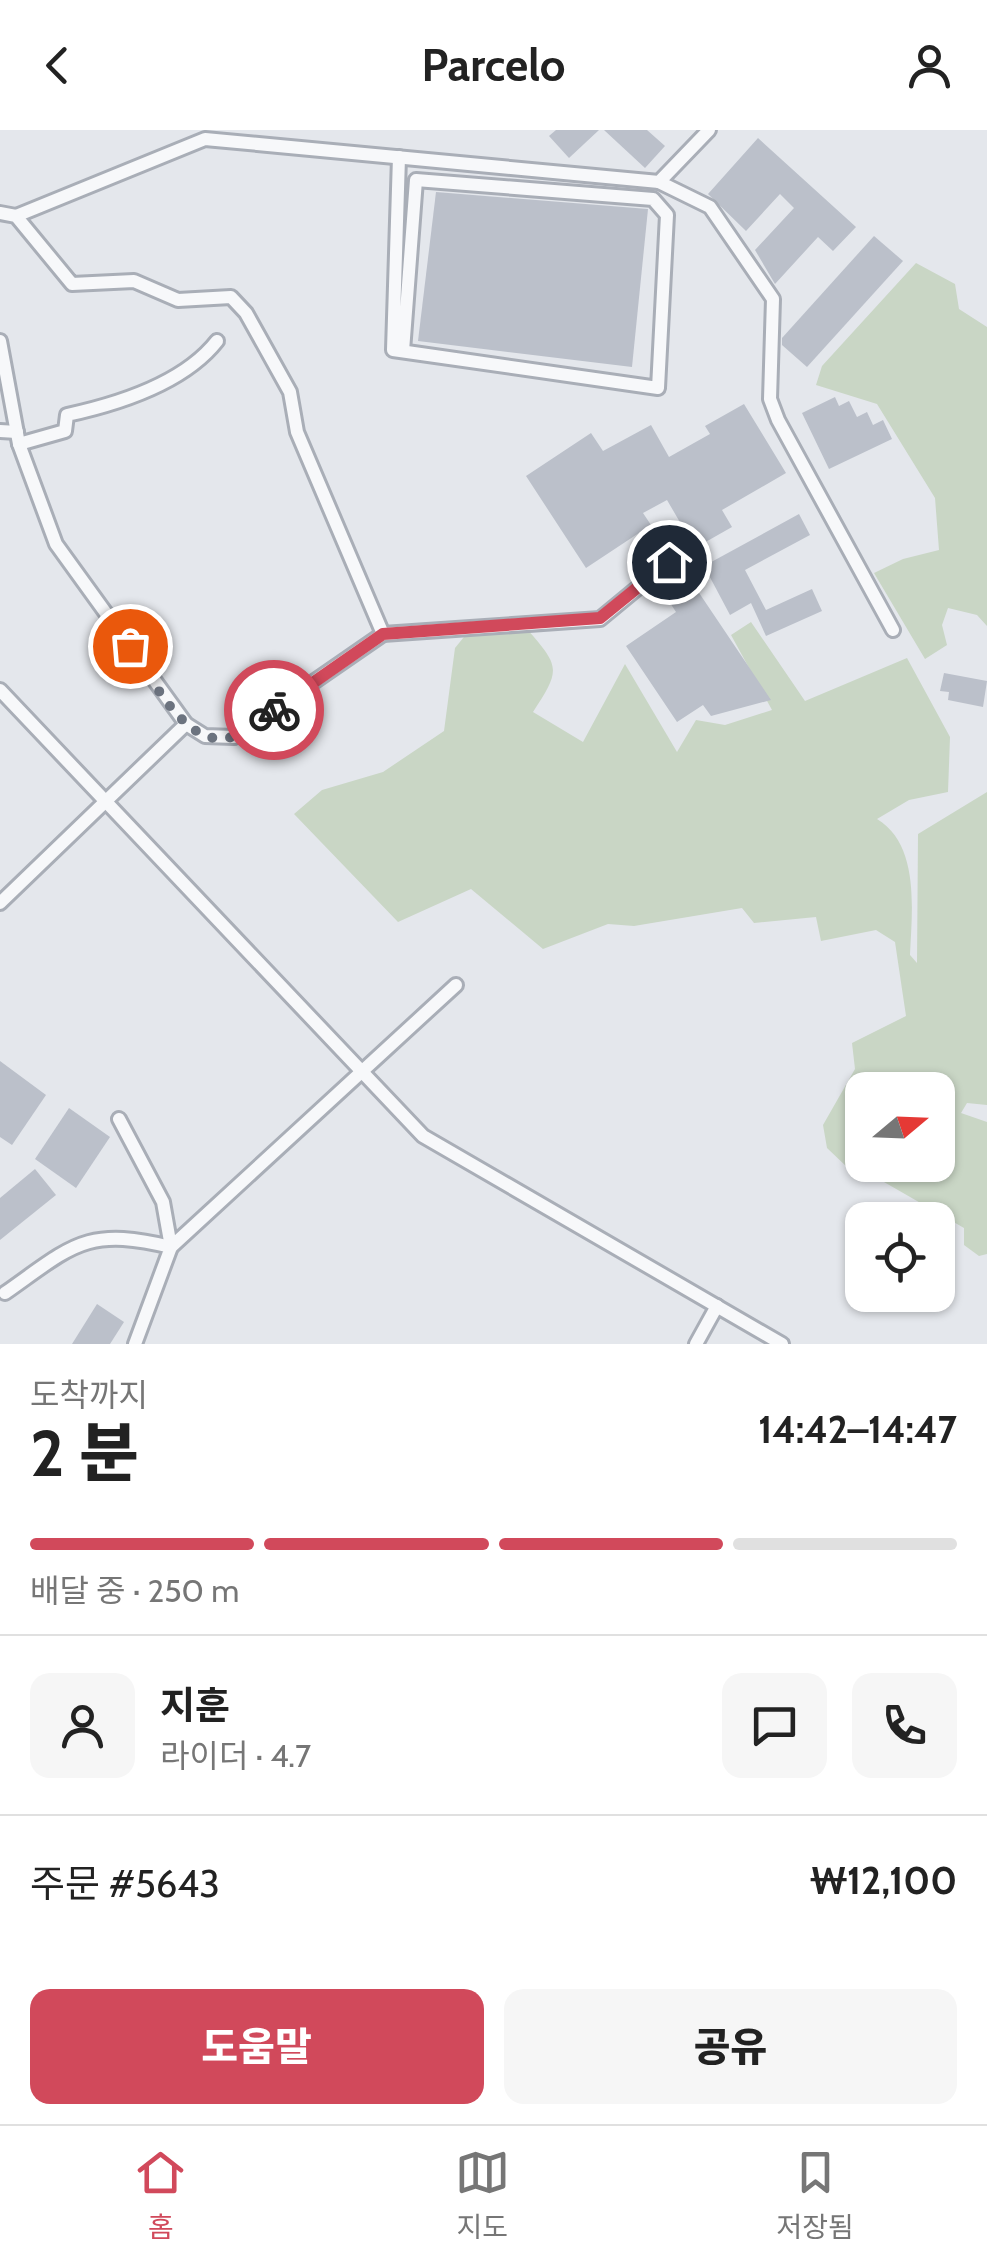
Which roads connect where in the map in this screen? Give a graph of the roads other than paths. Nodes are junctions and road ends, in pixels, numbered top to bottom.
1 (709, 130) edge
2 (398, 157) junction
3 (659, 182) junction
4 (0, 213) edge
5 (16, 216) junction
6 (0, 341) edge
7 (217, 341) dead end
8 (402, 351) junction
9 (0, 432) edge
10 (18, 438) junction
11 (669, 562) dead end
12 (892, 630) dead end
13 (383, 634) junction
14 (0, 690) edge
15 (186, 724) junction
16 (107, 800) junction
17 (0, 903) edge
18 (456, 984) dead end
19 (364, 1070) junction
20 (120, 1118) dead end
21 (171, 1247) junction
22 (5, 1293) dead end
23 (717, 1306) junction
24 (135, 1344) edge
25 (696, 1344) edge
26 (782, 1344) edge

1 - 3 street
2 - 3 street
2 - 5 street
2 - 8 street
3 - 12 street
4 - 5 street
5 - 13 street
6 - 10 street
7 - 10 street
8 - 8 street
9 - 10 street
10 - 15 street
11 - 13 street
13 - 15 street
14 - 16 street
15 - 16 street
16 - 17 street
16 - 19 street
18 - 19 street
19 - 21 street
19 - 23 street
20 - 21 street
21 - 22 street
21 - 24 street
23 - 25 street
23 - 26 street

